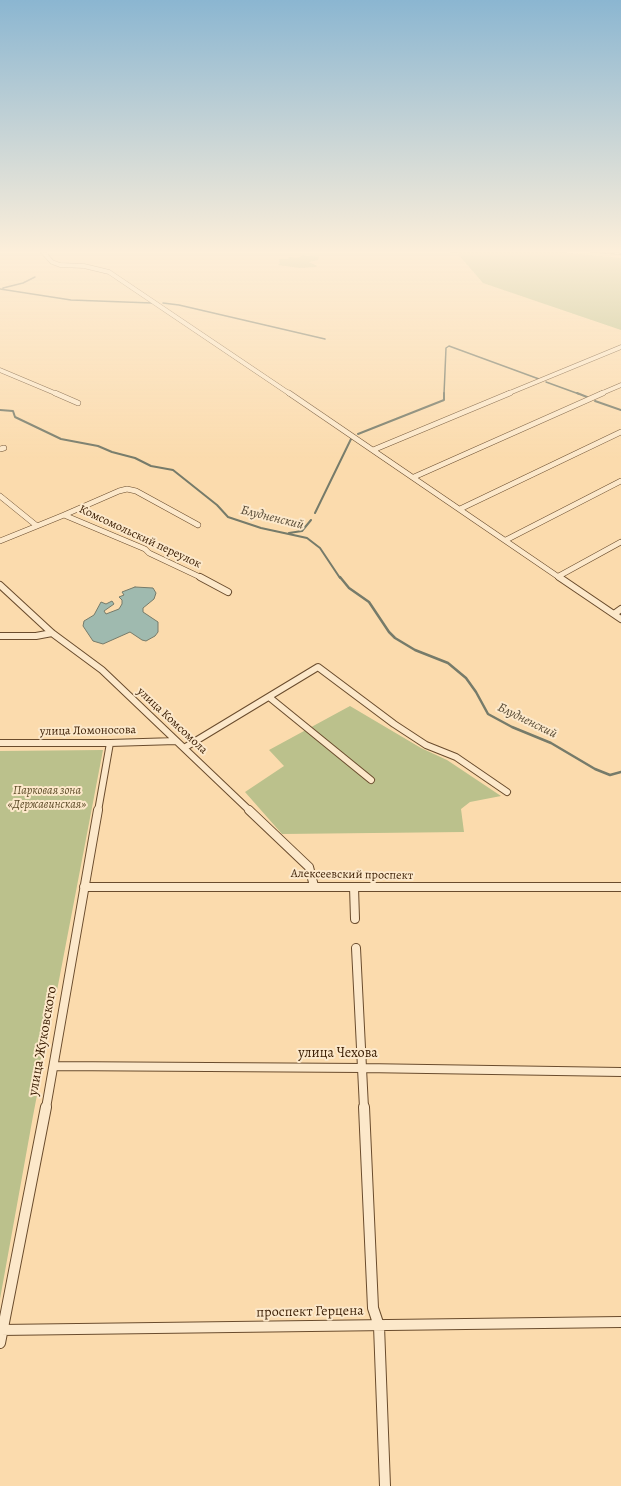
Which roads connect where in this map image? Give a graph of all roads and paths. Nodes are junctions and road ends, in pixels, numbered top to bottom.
1 (181, 319) edge
2 (621, 347) edge
3 (0, 370) edge
4 (621, 385) edge
5 (78, 403) dead end
6 (621, 432) edge
7 (373, 450) junction
8 (414, 477) junction
9 (621, 482) edge
10 (0, 496) edge
11 (460, 509) junction
12 (64, 515) junction
13 (198, 525) dead end
14 (37, 526) junction
15 (506, 540) junction
16 (0, 541) edge
17 (621, 542) edge
18 (559, 576) junction
19 (0, 585) edge
20 (228, 592) dead end
21 (621, 609) edge
22 (614, 614) junction
23 (621, 618) edge
24 (52, 633) junction
25 (0, 636) edge
26 (269, 697) junction
27 (176, 741) junction
28 (0, 743) edge
29 (110, 743) junction
30 (184, 748) junction
31 (371, 780) dead end
32 (507, 792) dead end
33 (314, 886) junction
34 (84, 887) junction
35 (354, 887) junction
36 (621, 887) edge
37 (355, 919) dead end
38 (356, 948) dead end
39 (54, 1066) junction
40 (363, 1068) junction
41 (621, 1072) edge
42 (621, 1322) edge
43 (379, 1326) junction
44 (1, 1330) edge
45 (0, 1343) edge
46 (385, 1486) edge

1 - 7 street
2 - 7 street
3 - 5 street
4 - 8 street
6 - 11 street
7 - 8 street
8 - 11 street
9 - 15 street
10 - 14 street
11 - 15 street
12 - 13 street, Комсомольский переулок
12 - 14 street, Комсомольский переулок
12 - 20 street, Комсомольский переулок
14 - 16 street, Комсомольский переулок
15 - 18 street
17 - 18 street
18 - 22 street
19 - 24 street, улица Комсомола
21 - 22 street
22 - 23 street
24 - 25 street
24 - 27 street, улица Комсомола
26 - 30 street
26 - 31 street
26 - 32 street
27 - 29 street, улица Ломоносова
27 - 30 street, улица Комсомола
28 - 29 street, улица Ломоносова
29 - 34 street, улица Жуковского
30 - 33 street, улица Комсомола
33 - 34 street, Алексеевский проспект
33 - 35 street, Алексеевский проспект
34 - 39 street, улица Жуковского
35 - 36 street, Алексеевский проспект
35 - 37 street
38 - 40 street
39 - 40 street, улица Чехова
39 - 44 street, улица Жуковского
40 - 41 street, улица Чехова
40 - 43 street
42 - 43 street, проспект Герцена
43 - 44 street, проспект Герцена
43 - 46 street
44 - 45 street, улица Жуковского

